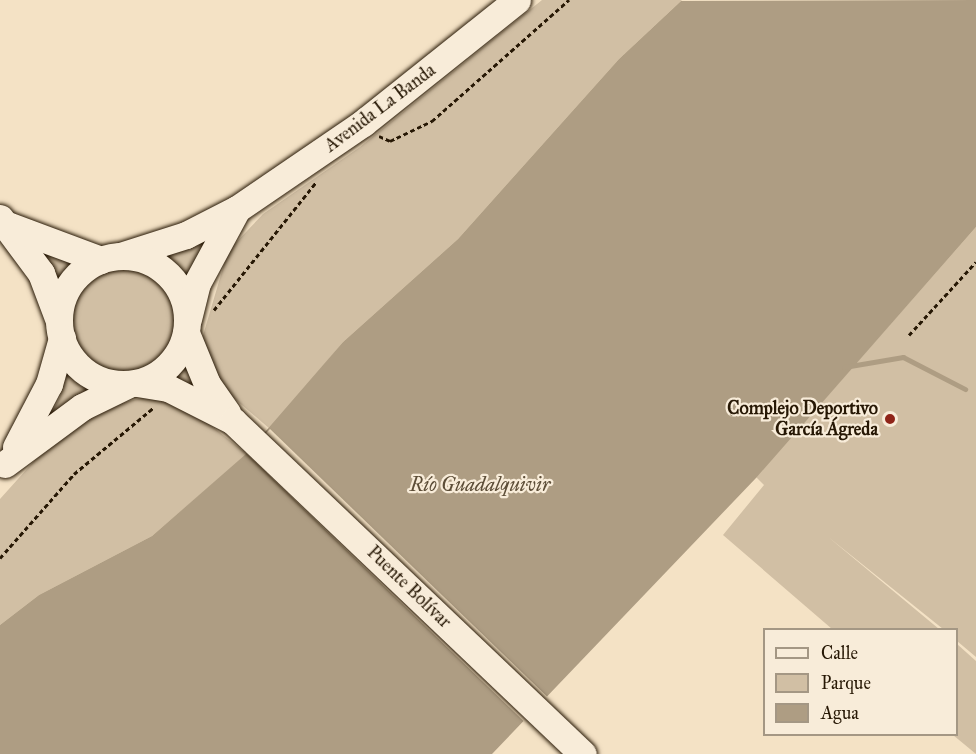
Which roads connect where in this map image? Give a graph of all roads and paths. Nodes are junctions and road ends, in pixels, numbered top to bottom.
1 (518, 0) edge
2 (569, 0) edge
3 (368, 142) dead end
4 (326, 174) dead end
5 (237, 209) junction
6 (4, 221) edge
7 (111, 258) junction
8 (976, 262) edge
9 (194, 324) junction
10 (61, 330) junction
11 (909, 335) dead end
12 (133, 383) junction
13 (159, 399) dead end
14 (233, 421) junction
15 (2, 467) edge
16 (0, 558) edge
17 (583, 754) edge

1 - 5 main road, Avenida La Banda
2 - 3 path
4 - 9 path
5 - 7 main road, Avenida La Banda
5 - 9 main road, Avenida La Banda
6 - 7 main road
6 - 10 main road
7 - 9 main road
7 - 10 main road
8 - 11 path
9 - 12 main road
9 - 14 main road, Puente Bolívar
10 - 12 main road
10 - 15 main road
12 - 14 main road, Puente Bolívar
12 - 15 main road
13 - 16 path
14 - 17 main road, Puente Bolívar

